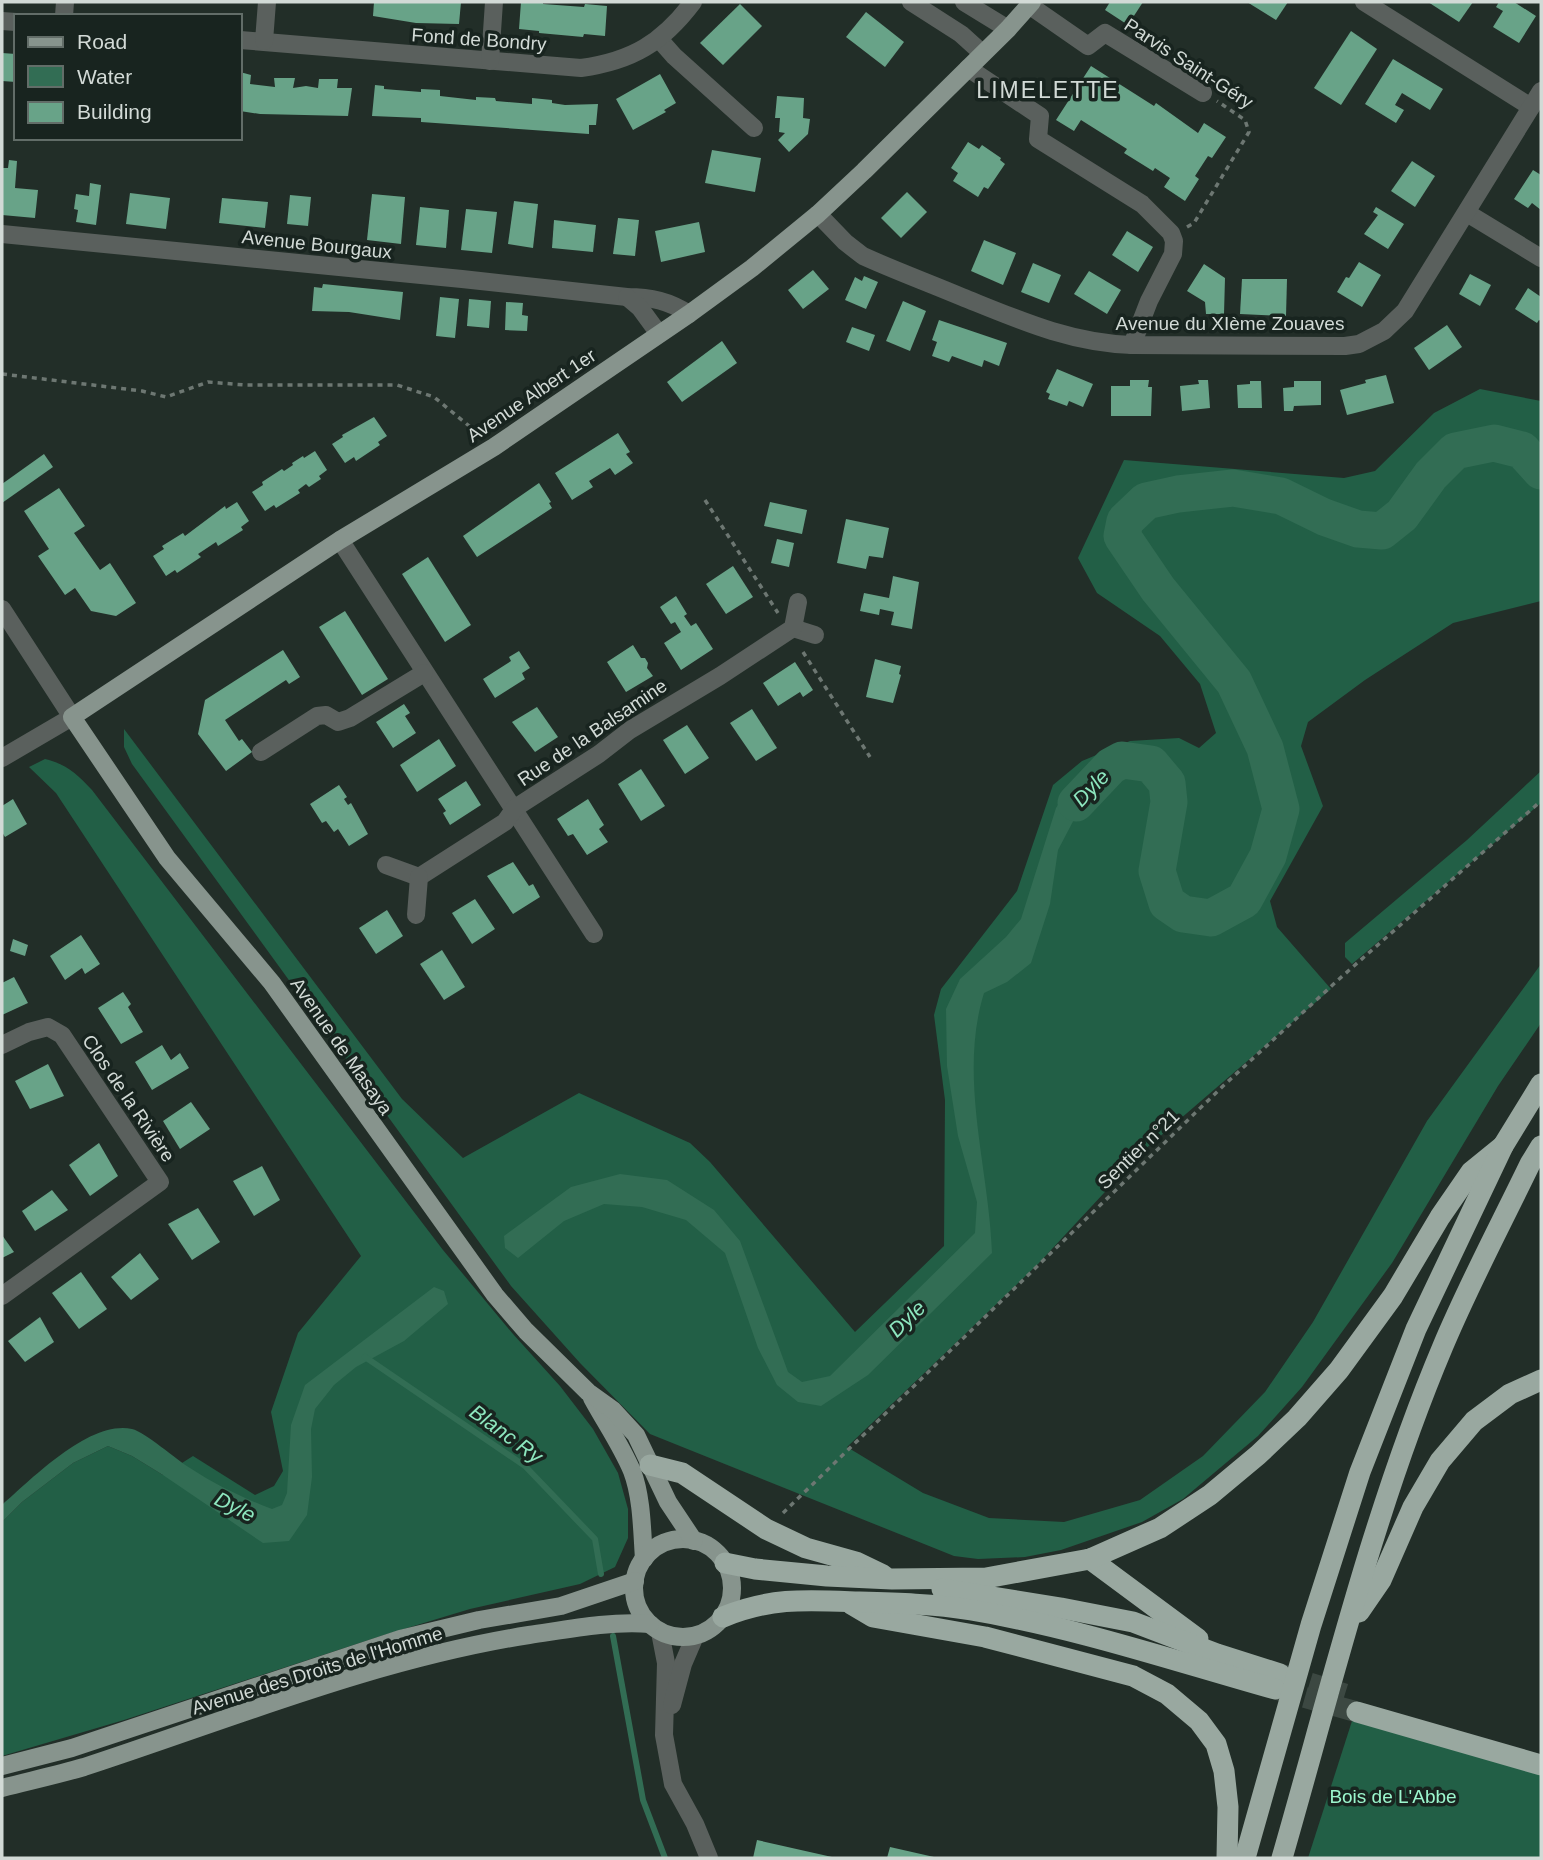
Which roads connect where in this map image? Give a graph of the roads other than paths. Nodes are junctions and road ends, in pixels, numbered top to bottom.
1 (267, 2) edge
2 (494, 2) edge
3 (693, 2) edge
4 (911, 2) edge
5 (964, 2) edge
6 (1364, 2) edge
7 (1031, 4) edge
8 (1008, 29) junction
9 (659, 39) junction
10 (242, 40) edge
11 (264, 41) junction
12 (982, 54) junction
13 (490, 61) junction
14 (968, 68) junction
15 (1541, 91) edge
16 (1203, 93) road end
17 (1531, 107) junction
18 (754, 128) dead end
19 (1466, 213) junction
20 (818, 214) junction
21 (2, 234) edge
22 (1541, 258) edge
23 (627, 297) junction
24 (689, 314) junction
25 (659, 334) junction
26 (1132, 345) junction
27 (340, 540) junction
28 (797, 602) dead end
29 (2, 609) edge
30 (793, 628) junction
31 (815, 635) dead end
32 (424, 673) junction
33 (72, 717) junction
34 (261, 752) dead end
35 (2, 758) edge
36 (514, 808) junction
37 (386, 864) dead end
38 (419, 877) junction
39 (416, 915) dead end
40 (594, 934) dead end
41 (2, 1045) edge
42 (1541, 1084) edge
43 (1503, 1146) junction
44 (1541, 1146) edge
45 (2, 1296) edge
46 (1541, 1380) edge
47 (588, 1392) junction
48 (650, 1465) junction
49 (694, 1541) junction
50 (644, 1559) junction
51 (1090, 1559) junction
52 (725, 1563) junction
53 (892, 1579) junction
54 (635, 1581) junction
55 (846, 1601) junction
56 (723, 1617) junction
57 (655, 1628) junction
58 (1348, 1628) junction
59 (695, 1636) junction
60 (1217, 1654) junction
61 (664, 1735) junction
62 (1541, 1749) edge
63 (1541, 1765) edge
64 (2, 1766) edge
65 (2, 1788) edge
66 (709, 1858) edge
67 (1227, 1858) edge
68 (1245, 1858) edge
69 (1282, 1858) edge

1 - 11 street
2 - 13 street
3 - 9 street, Fond de Bondry
4 - 12 street
5 - 8 street
6 - 17 street
7 - 8 main road, Avenue Albert 1er
7 - 16 street, Parvis Saint-Géry
8 - 12 main road, Avenue Albert 1er
9 - 13 street, Fond de Bondry
9 - 18 street
10 - 11 street, Fond de Bondry
11 - 13 street, Fond de Bondry
12 - 14 main road, Avenue Albert 1er
14 - 20 main road, Avenue Albert 1er
14 - 26 street
15 - 17 street, Avenue du XIème Zouaves
17 - 19 street, Avenue du XIème Zouaves
19 - 22 street
19 - 26 street, Avenue du XIème Zouaves
20 - 24 main road, Avenue Albert 1er
20 - 26 street, Avenue du XIème Zouaves
21 - 23 street, Avenue Bourgaux
23 - 24 street, Avenue Bourgaux
23 - 25 street
24 - 25 main road, Avenue Albert 1er
25 - 27 main road, Avenue Albert 1er
27 - 32 street
27 - 33 main road, Avenue Albert 1er
28 - 30 street
29 - 33 street
30 - 31 street
30 - 36 street, Rue de la Balsamine
32 - 34 street
32 - 36 street
33 - 35 street, Avenue Albert 1er
33 - 47 main road, Avenue de Masaya
36 - 38 street, Rue de la Balsamine
36 - 40 street
37 - 38 street
38 - 39 street
41 - 45 street, Clos de la Rivière
42 - 43 highway
43 - 51 highway
43 - 68 highway
44 - 58 highway
46 - 58 highway
47 - 48 main road, Avenue de Masaya
47 - 50 main road, Avenue de Masaya
48 - 49 main road, Avenue de Masaya
48 - 53 highway
49 - 50 main road
49 - 52 main road
50 - 54 main road
51 - 53 highway
51 - 60 highway
52 - 53 highway
52 - 56 main road
53 - 60 highway
54 - 57 main road
54 - 64 main road, Avenue des Droits de l'Homme
55 - 56 highway
55 - 60 highway
55 - 67 highway
56 - 59 main road
57 - 59 main road
57 - 61 street
57 - 65 main road, Avenue des Droits de l'Homme
58 - 69 highway
59 - 61 street
61 - 66 street
62 - 63 highway

